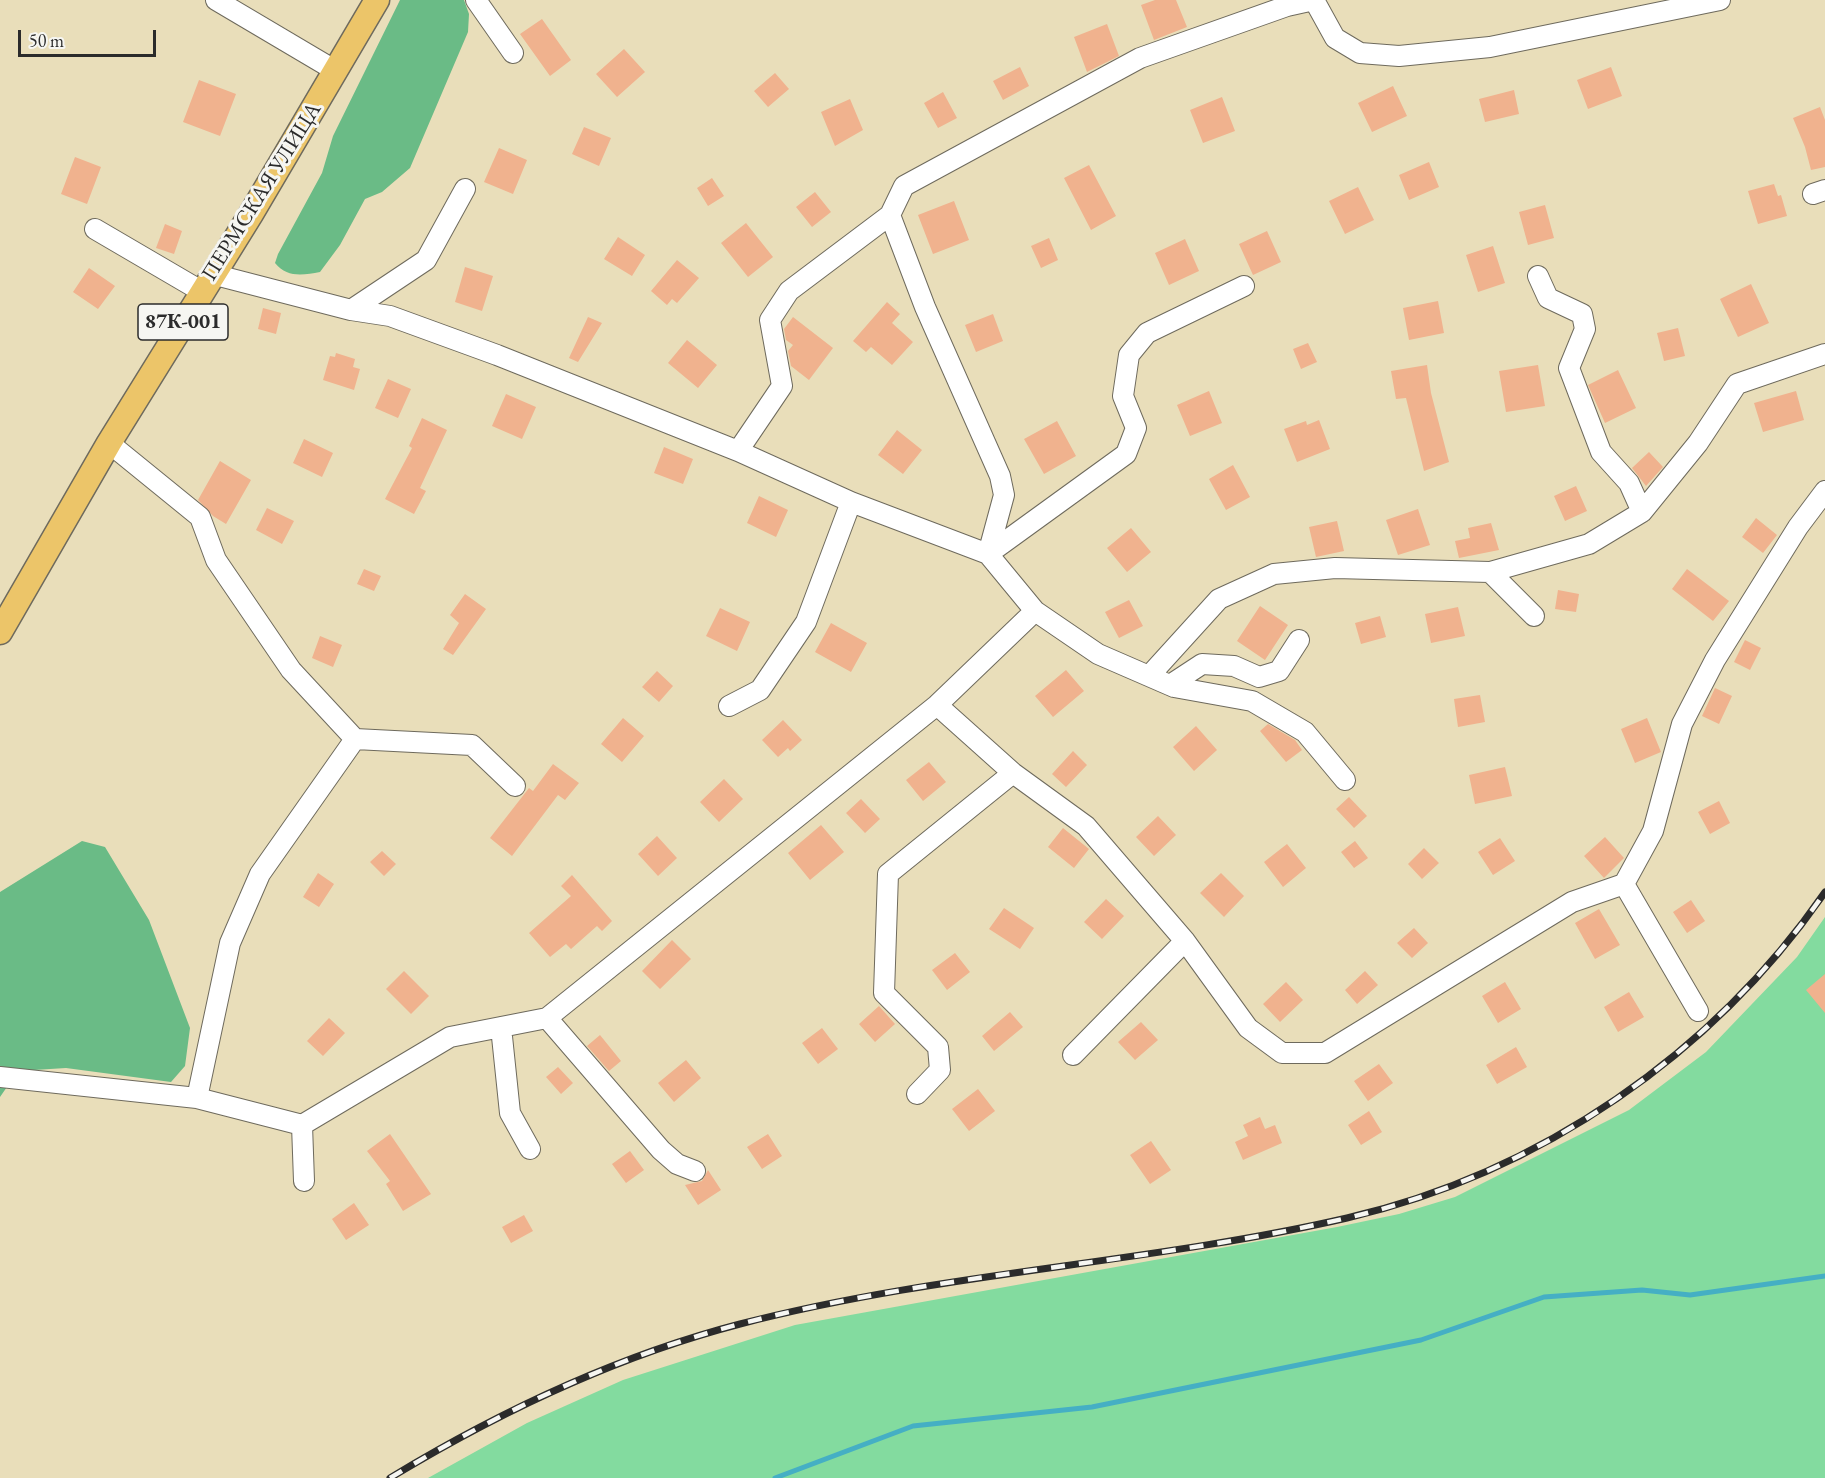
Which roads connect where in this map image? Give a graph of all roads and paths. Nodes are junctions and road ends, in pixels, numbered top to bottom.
1 (216, 0) edge
2 (377, 0) edge
3 (476, 0) edge
4 (1720, 0) edge
5 (513, 53) dead end
6 (336, 71) junction
7 (465, 189) dead end
8 (890, 215) junction
9 (95, 229) dead end
10 (1538, 276) dead end
11 (207, 283) junction
12 (1244, 286) dead end
13 (351, 309) junction
14 (1825, 354) edge
15 (109, 443) junction
16 (738, 451) junction
17 (1825, 491) edge
18 (851, 502) junction
19 (1642, 512) junction
20 (988, 554) junction
21 (1490, 572) junction
22 (1035, 611) junction
23 (1534, 616) dead end
24 (0, 632) edge
25 (1299, 640) dead end
26 (1150, 675) junction
27 (1170, 685) junction
28 (937, 705) junction
29 (729, 706) dead end
30 (354, 739) junction
31 (1013, 773) junction
32 (1345, 780) dead end
33 (515, 786) dead end
34 (1624, 884) junction
35 (1185, 941) junction
36 (1698, 1011) dead end
37 (547, 1018) junction
38 (501, 1027) junction
39 (1073, 1055) dead end
40 (0, 1077) edge
41 (917, 1094) dead end
42 (197, 1098) junction
43 (302, 1125) junction
44 (530, 1149) dead end
45 (695, 1171) dead end
46 (304, 1181) dead end

1 - 6 street
2 - 6 main road, ПЕРМСКАЯ УЛИЦА / 87К-001
3 - 5 street
4 - 8 street
6 - 11 main road, ПЕРМСКАЯ УЛИЦА / 87К-001
7 - 13 street
8 - 16 street
8 - 20 street
9 - 11 street
10 - 19 street
11 - 13 street
11 - 15 main road, ПЕРМСКАЯ УЛИЦА / 87К-001
12 - 20 street
13 - 16 street
14 - 19 street
15 - 24 main road, ПЕРМСКАЯ УЛИЦА / 87К-001
15 - 30 street
16 - 18 street
17 - 34 street
18 - 20 street
18 - 29 street
19 - 21 street
20 - 22 street
21 - 23 street
21 - 26 street
22 - 26 street
22 - 28 street
25 - 27 street
26 - 27 street
27 - 32 street
28 - 31 street
28 - 37 street
30 - 33 street
30 - 42 street
31 - 35 street
31 - 41 street
34 - 35 street
34 - 36 street
35 - 39 street
37 - 38 street
37 - 45 street
38 - 43 street
38 - 44 street
40 - 42 street
42 - 43 street
43 - 46 street

